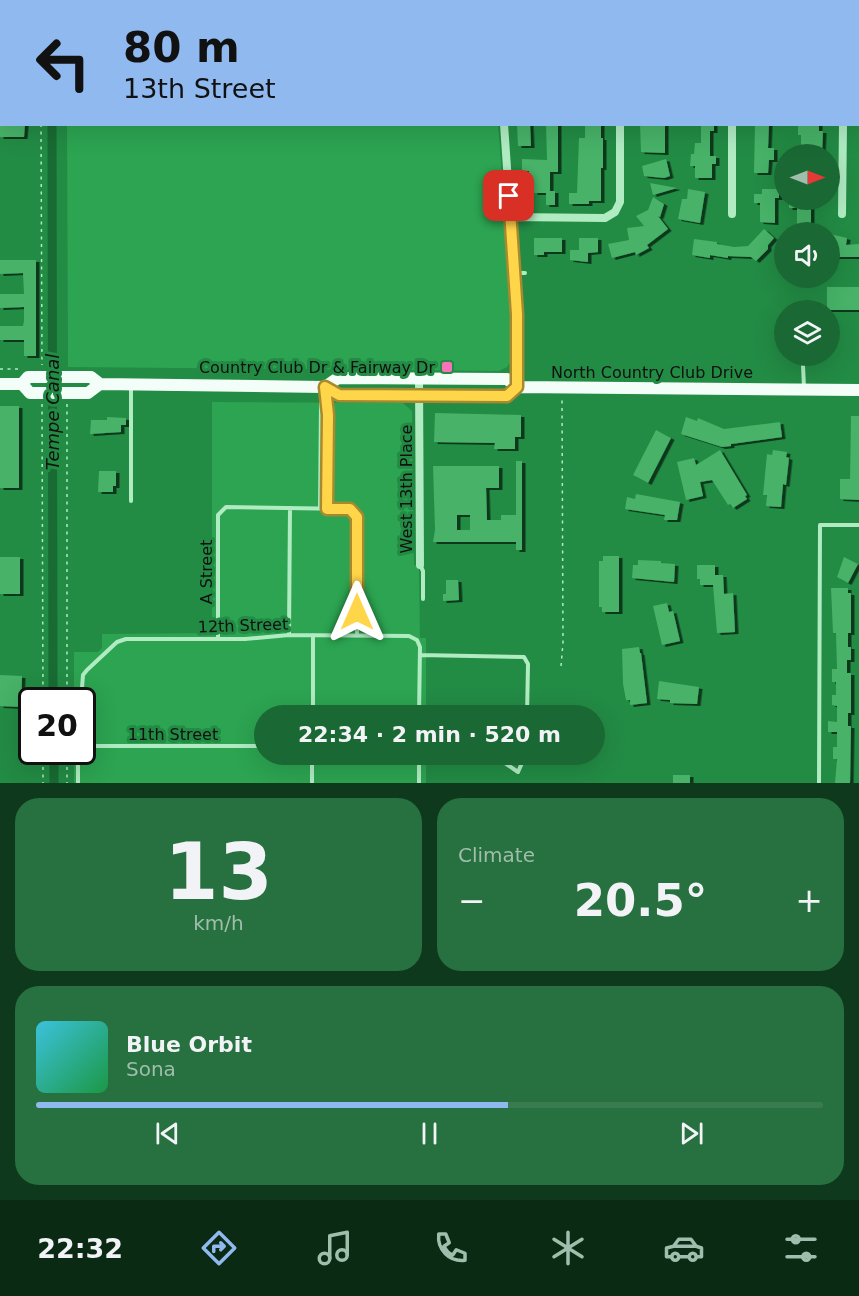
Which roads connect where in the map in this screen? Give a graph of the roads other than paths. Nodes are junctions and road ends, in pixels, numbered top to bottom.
1 (504, 126) edge
2 (620, 126) edge
3 (732, 126) edge
4 (843, 126) edge
5 (732, 214) dead end
6 (842, 214) dead end
7 (511, 217) junction
8 (514, 273) junction
9 (525, 273) dead end
10 (803, 366) edge
11 (419, 378) junction
12 (0, 384) edge
13 (22, 384) junction
14 (100, 384) junction
15 (131, 385) junction
16 (325, 387) junction
17 (517, 387) junction
18 (804, 390) junction
19 (859, 390) edge
20 (420, 396) junction
21 (131, 501) dead end
22 (290, 508) junction
23 (320, 509) junction
24 (327, 509) junction
25 (859, 525) edge
26 (420, 565) joint
27 (423, 599) dead end
28 (289, 635) junction
29 (313, 635) junction
30 (357, 635) junction
31 (218, 639) junction
32 (420, 655) junction
33 (82, 687) edge
34 (313, 705) edge
35 (419, 705) edge
36 (527, 705) edge
37 (96, 746) edge
38 (254, 746) edge
39 (78, 765) edge
40 (312, 765) edge
41 (419, 765) edge
42 (508, 765) edge
43 (523, 765) edge
44 (78, 783) edge
45 (312, 783) edge
46 (419, 783) edge
47 (819, 783) edge

1 - 7 street
2 - 7 street
3 - 5 street
4 - 6 street
7 - 8 street
8 - 9 lane
8 - 17 street
10 - 18 lane
11 - 16 main road, North Country Club Drive
11 - 17 main road, North Country Club Drive
11 - 20 street, West 13th Place
12 - 13 main road, North Country Club Drive
13 - 14 main road, North Country Club Drive
13 - 14 main road, North Country Club Drive
14 - 15 main road, North Country Club Drive
15 - 16 main road, North Country Club Drive
15 - 21 lane
16 - 20 main road, North Country Club Drive
16 - 23 lane
16 - 24 lane
17 - 18 main road, North Country Club Drive
17 - 20 main road, North Country Club Drive
18 - 19 main road, North Country Club Drive
20 - 26 street, West 13th Place
22 - 23 lane
22 - 28 lane
22 - 31 lane, A Street
23 - 24 lane
24 - 30 lane
25 - 47 lane
26 - 27 lane
28 - 29 lane, 12th Street
28 - 31 lane, 12th Street
29 - 30 lane, 12th Street
29 - 34 lane
30 - 32 lane, 12th Street
31 - 33 lane, 12th Street
32 - 35 lane
32 - 36 lane
37 - 38 lane, 11th Street
39 - 44 lane
40 - 45 lane
41 - 46 lane
42 - 43 lane

